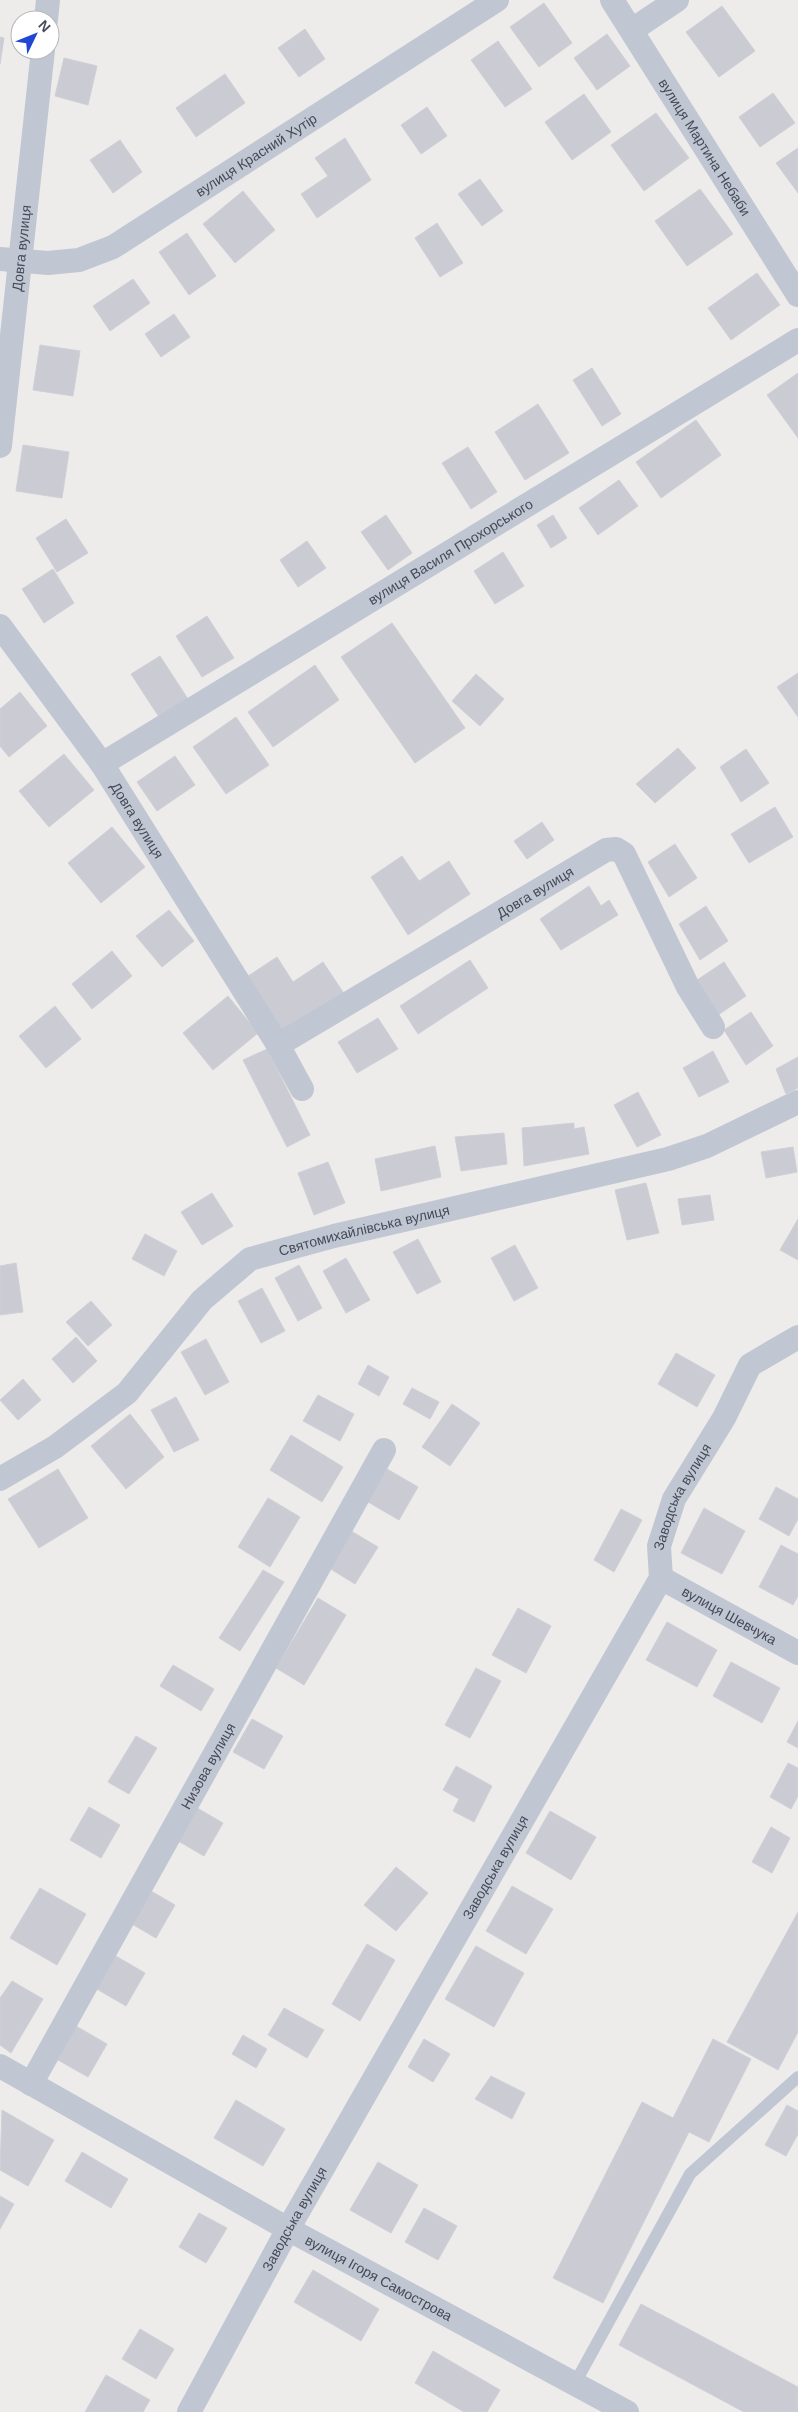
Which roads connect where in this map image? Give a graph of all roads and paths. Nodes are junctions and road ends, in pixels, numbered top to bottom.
1 (497, 0) edge
2 (612, 0) edge
3 (677, 0) edge
4 (632, 30) junction
5 (41, 60) edge
6 (11, 260) edge
7 (798, 294) edge
8 (798, 340) edge
9 (0, 446) edge
10 (1, 631) edge
11 (102, 764) junction
12 (713, 1027) dead end
13 (278, 1045) junction
14 (302, 1089) dead end
15 (798, 1102) edge
16 (798, 1337) edge
17 (384, 1450) dead end
18 (0, 1479) edge
19 (660, 1578) junction
20 (798, 1653) edge
21 (0, 2066) edge
22 (796, 2083) edge
23 (31, 2084) junction
24 (288, 2229) junction
25 (574, 2384) junction
26 (188, 2412) edge
27 (627, 2412) edge

1 - 6 street, вулиця Красний Хутір
2 - 4 street, вулиця Мартина Небаби
3 - 4 street
4 - 7 street, вулиця Мартина Небаби
5 - 6 street, Довга вулиця
6 - 9 street, Довга вулиця
8 - 11 street, вулиця Василя Прохорського
10 - 11 street, Довга вулиця
11 - 13 street, Довга вулиця
12 - 13 street, Довга вулиця
13 - 14 street, Довга вулиця
15 - 18 street, Святомихайлівська вулиця
16 - 19 street, Заводська вулиця
17 - 23 street, Низова вулиця
19 - 20 street, вулиця Шевчука
19 - 24 street, Заводська вулиця
21 - 23 street, вулиця Ігоря Самострова
22 - 25 lane
23 - 24 street, вулиця Ігоря Самострова
24 - 25 street, вулиця Ігоря Самострова
24 - 26 street, Заводська вулиця
25 - 27 street, вулиця Ігоря Самострова

